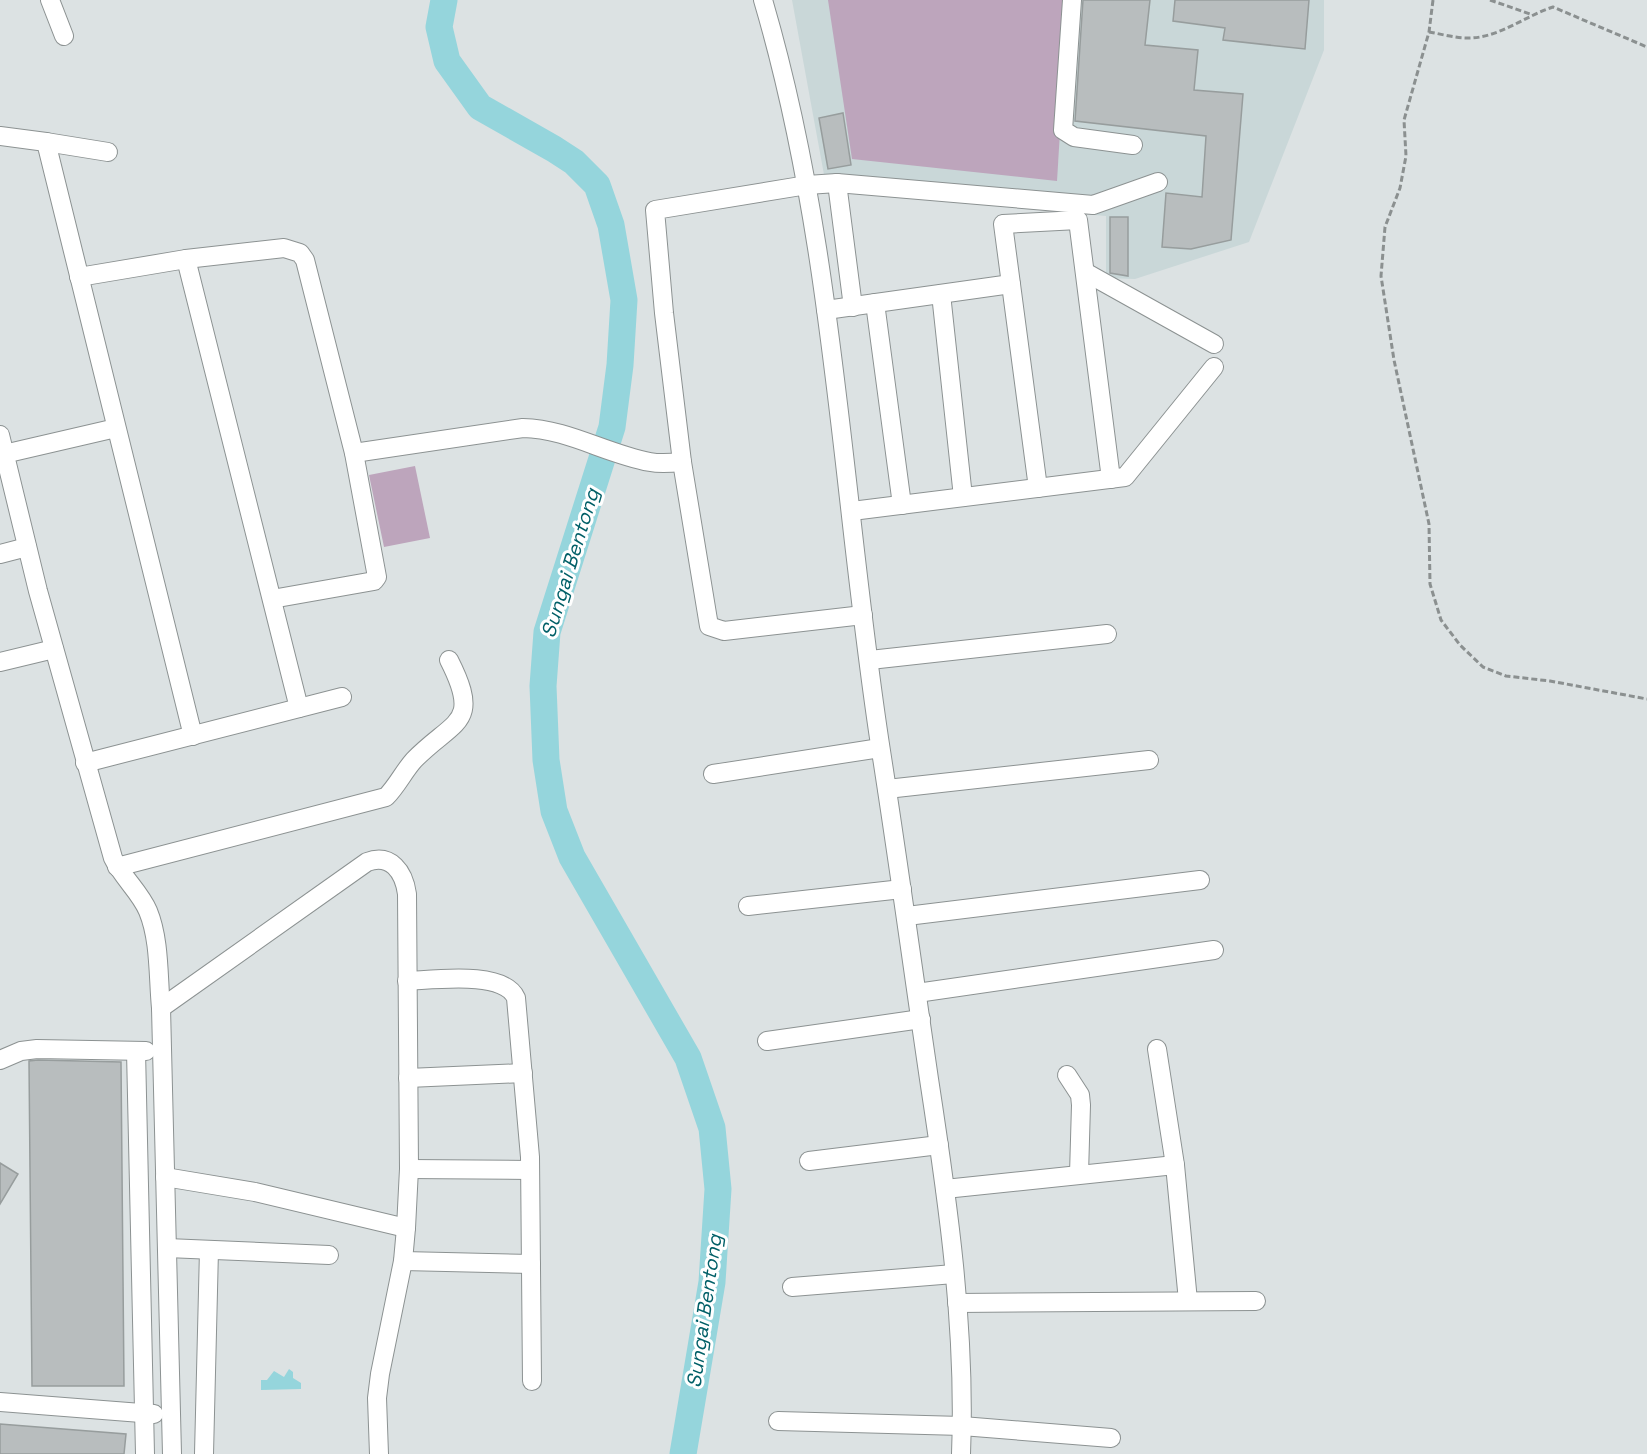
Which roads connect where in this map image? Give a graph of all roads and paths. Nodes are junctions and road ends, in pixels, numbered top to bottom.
1 (50, 0) edge
2 (763, 0) edge
3 (1072, 0) edge
4 (1433, 0) edge
5 (1490, 0) edge
6 (1530, 15) junction
7 (1429, 32) junction
8 (64, 36) dead end
9 (1647, 47) edge
10 (0, 136) edge
11 (46, 142) junction
12 (1133, 145) dead end
13 (108, 152) dead end
14 (1158, 182) dead end
15 (837, 183) junction
16 (807, 185) junction
17 (186, 259) junction
18 (1085, 272) junction
19 (80, 277) junction
20 (1011, 284) junction
21 (941, 294) junction
22 (875, 303) junction
23 (853, 307) junction
24 (826, 310) junction
25 (1214, 344) dead end
26 (1214, 367) dead end
27 (116, 428) junction
28 (0, 435) edge
29 (354, 453) junction
30 (4, 454) junction
31 (682, 462) junction
32 (1111, 479) junction
33 (1038, 488) junction
34 (963, 497) junction
35 (902, 505) junction
36 (852, 511) junction
37 (27, 547) junction
38 (0, 554) edge
39 (272, 598) junction
40 (863, 615) junction
41 (1107, 634) dead end
42 (54, 649) junction
43 (449, 660) dead end
44 (870, 660) junction
45 (0, 662) edge
46 (342, 697) dead end
47 (1647, 699) edge
48 (298, 708) junction
49 (193, 736) junction
50 (880, 748) junction
51 (1149, 760) dead end
52 (85, 764) junction
53 (713, 774) dead end
54 (887, 789) junction
55 (117, 867) junction
56 (1200, 880) dead end
57 (902, 889) junction
58 (748, 906) dead end
59 (906, 916) junction
60 (1214, 950) dead end
61 (407, 981) junction
62 (917, 993) junction
63 (161, 1008) junction
64 (921, 1019) junction
65 (767, 1041) dead end
66 (1157, 1049) dead end
67 (136, 1051) junction
68 (162, 1051) junction
69 (0, 1060) edge
70 (522, 1073) junction
71 (1067, 1076) dead end
72 (408, 1078) junction
73 (939, 1145) junction
74 (809, 1161) dead end
75 (1175, 1164) junction
76 (408, 1169) junction
77 (531, 1170) junction
78 (1079, 1174) junction
79 (165, 1177) junction
80 (945, 1189) junction
81 (406, 1228) junction
82 (167, 1248) junction
83 (209, 1250) junction
84 (329, 1255) dead end
85 (403, 1261) junction
86 (531, 1264) junction
87 (954, 1274) junction
88 (792, 1287) dead end
89 (1188, 1300) junction
90 (1256, 1301) dead end
91 (957, 1303) junction
92 (532, 1381) dead end
93 (0, 1402) edge
94 (144, 1412) junction
95 (171, 1416) junction
96 (778, 1421) dead end
97 (962, 1426) junction
98 (1111, 1438) dead end
99 (145, 1454) edge
100 (172, 1454) edge
101 (204, 1454) edge
102 (379, 1454) edge
103 (961, 1454) edge

1 - 8 street
2 - 16 street
3 - 12 street
4 - 7 path
5 - 6 path
6 - 7 path
6 - 9 path
7 - 47 path
10 - 11 street
11 - 13 street
11 - 19 street
14 - 15 street
15 - 16 street
15 - 23 street
16 - 24 street
16 - 31 street
17 - 19 street
17 - 29 street
17 - 39 street
18 - 20 street
18 - 25 street
18 - 32 street
19 - 27 street
20 - 21 street
20 - 33 street
21 - 22 street
21 - 34 street
22 - 23 street
22 - 35 street
23 - 24 street
24 - 36 street
26 - 32 street
27 - 30 street
27 - 49 street
28 - 30 street
29 - 31 street
29 - 39 street
30 - 37 street
31 - 40 street
32 - 33 street
33 - 34 street
34 - 35 street
35 - 36 street
36 - 40 street
37 - 38 street
37 - 42 street
39 - 48 street
40 - 44 street
41 - 44 street
42 - 45 street
42 - 52 street
43 - 55 street
44 - 50 street
46 - 48 street
48 - 49 street
49 - 52 street
50 - 53 street
50 - 54 street
51 - 54 street
52 - 55 street
54 - 57 street
55 - 63 street
56 - 59 street
57 - 58 street
57 - 59 street
59 - 62 street
60 - 62 street
61 - 63 street
61 - 70 street
61 - 72 street
62 - 64 street
63 - 68 street
64 - 65 street
64 - 73 street
66 - 75 street
67 - 68 street
67 - 69 street
67 - 94 street
68 - 79 street
70 - 72 street
70 - 77 street
71 - 78 street
72 - 76 street
73 - 74 street
73 - 80 street
75 - 78 street
75 - 89 street
76 - 77 street
76 - 81 street
77 - 86 street
78 - 80 street
79 - 81 street
79 - 82 street
80 - 87 street
81 - 85 street
82 - 83 street
82 - 95 street
83 - 84 street
83 - 101 street
85 - 86 street
85 - 102 street
86 - 92 street
87 - 88 street
87 - 91 street
89 - 90 street
89 - 91 street
91 - 97 street
93 - 94 street
94 - 95 street
94 - 99 street
95 - 100 street
96 - 97 street
97 - 98 street
97 - 103 street

